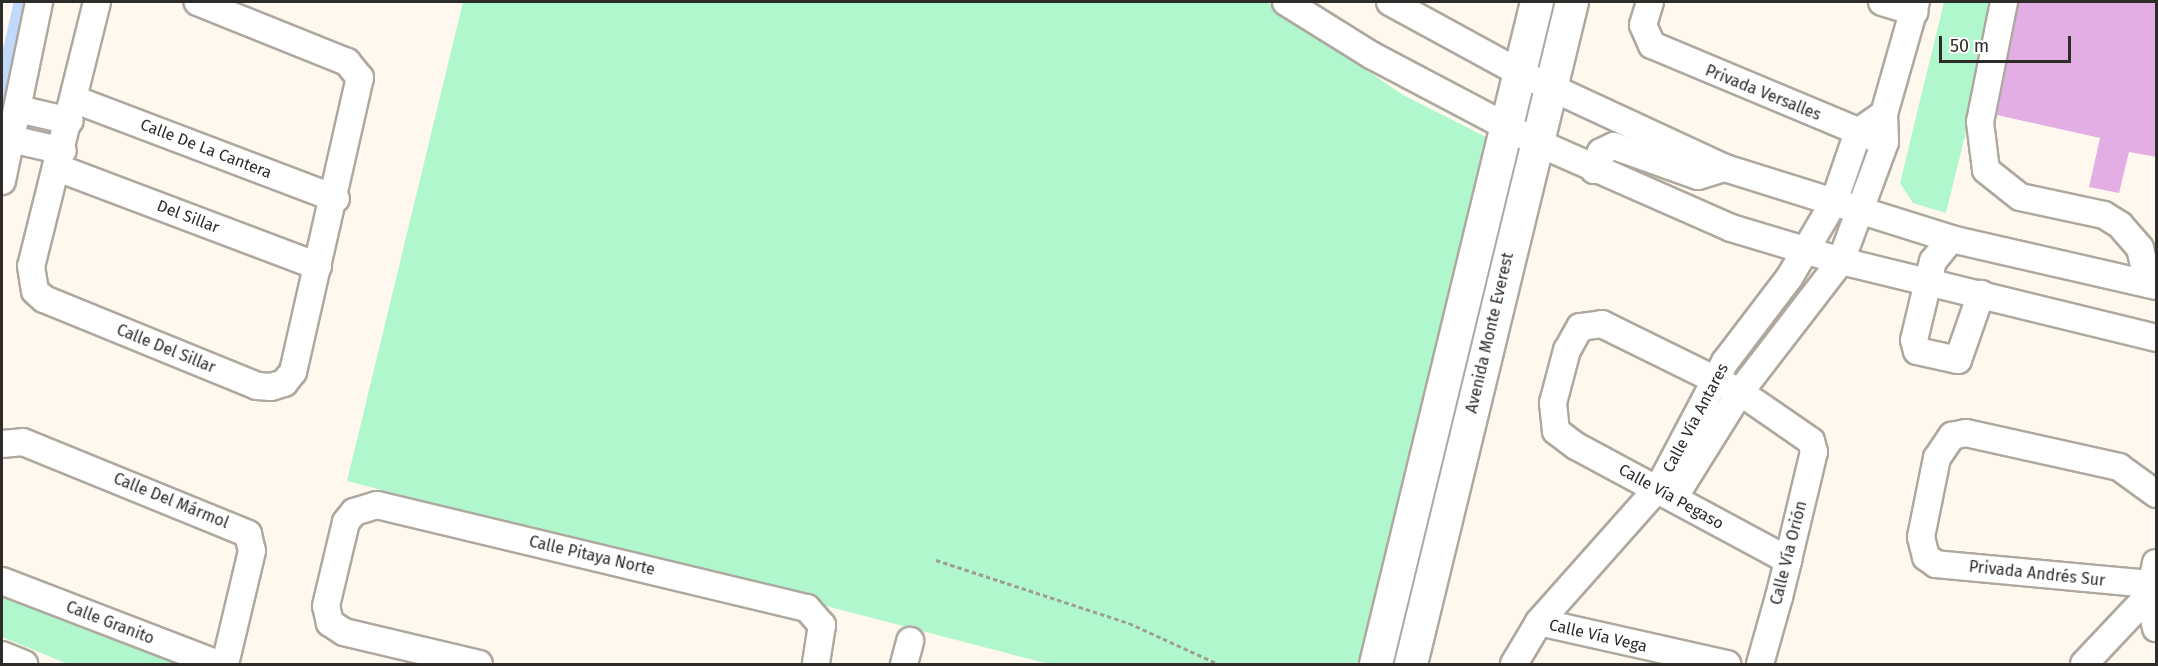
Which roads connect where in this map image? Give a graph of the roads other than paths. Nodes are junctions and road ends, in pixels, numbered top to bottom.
1 (39, 2) edge
2 (97, 2) edge
3 (198, 2) edge
4 (1286, 2) edge
5 (1390, 2) edge
6 (1537, 2) edge
7 (1572, 2) edge
8 (1650, 2) edge
9 (1881, 2) edge
10 (2004, 2) edge
11 (1915, 7) edge
12 (1520, 73) junction
13 (1550, 88) junction
14 (18, 109) junction
15 (73, 111) junction
16 (1884, 114) junction
17 (1508, 127) junction
18 (1858, 132) junction
19 (11, 139) junction
20 (1536, 142) junction
21 (1885, 142) junction
22 (61, 159) junction
23 (1725, 168) junction
24 (1594, 170) junction
25 (2, 181) edge
26 (336, 199) junction
27 (1834, 202) junction
28 (1862, 212) junction
29 (1951, 239) junction
30 (1806, 251) junction
31 (1840, 261) junction
32 (318, 266) junction
33 (1930, 282) junction
34 (2152, 285) edge
35 (1982, 294) junction
36 (2157, 338) edge
37 (1715, 379) junction
38 (1740, 392) junction
39 (2, 444) edge
40 (1667, 492) junction
41 (2157, 494) edge
42 (1788, 560) junction
43 (2, 581) edge
44 (2152, 581) edge
45 (1539, 622) junction
46 (2157, 628) edge
47 (2, 655) edge
48 (24, 664) edge
49 (218, 664) edge
50 (225, 664) edge
51 (479, 664) edge
52 (816, 664) edge
53 (1376, 664) edge
54 (1411, 664) edge
55 (1514, 664) edge
56 (1727, 664) edge
57 (1760, 664) edge
58 (2084, 664) edge

1 - 14 street
2 - 15 street, Calle Del Sillar
3 - 26 street, Calle Del Sillar
4 - 17 street
5 - 12 street
6 - 12 main road, Avenida Monte Everest
7 - 13 main road, Avenida Monte Everest
8 - 18 street, Privada Versalles
9 - 11 street
10 - 34 street
11 - 16 street
12 - 13 street
12 - 17 main road, Avenida Monte Everest
13 - 20 main road, Avenida Monte Everest
13 - 23 street
14 - 15 street, Calle De La Cantera
14 - 19 street
15 - 22 street, Calle Del Sillar
15 - 26 street, Calle De La Cantera
16 - 18 street
16 - 21 street
17 - 20 street
17 - 53 main road, Avenida Monte Everest
18 - 21 street, Privada Versalles
18 - 27 street, Calle Vía Antares
19 - 22 street, Del Sillar
19 - 25 street
20 - 24 street
20 - 54 main road, Avenida Monte Everest
21 - 28 street, Calle Vía Antares
22 - 32 street, Del Sillar
22 - 32 street, Calle Del Sillar
23 - 24 street
23 - 27 street
24 - 30 street
26 - 32 street, Calle Del Sillar
27 - 28 street
27 - 30 street, Calle Vía Antares
28 - 29 street
28 - 31 street, Calle Vía Antares
29 - 33 street
29 - 34 street
30 - 31 street
30 - 37 street, Calle Vía Antares
31 - 33 street
31 - 38 street, Calle Vía Antares
33 - 35 street
33 - 35 street
35 - 36 street
37 - 38 street
37 - 40 street, Calle Vía Antares
37 - 40 street, Calle Vía Pegaso
38 - 40 street, Calle Vía Antares
38 - 42 street, Calle Vía Orión
39 - 50 street, Calle Del Mármol
40 - 42 street, Calle Vía Pegaso
40 - 45 street, Calle Vía Antares
41 - 44 street, Privada Andrés Sur
42 - 57 street, Calle Vía Orión
43 - 49 street, Calle Granito
44 - 46 street
44 - 58 street
45 - 55 street, Calle Vía Antares
45 - 56 street, Calle Vía Vega
47 - 48 street
51 - 52 street, Calle Pitaya Norte

